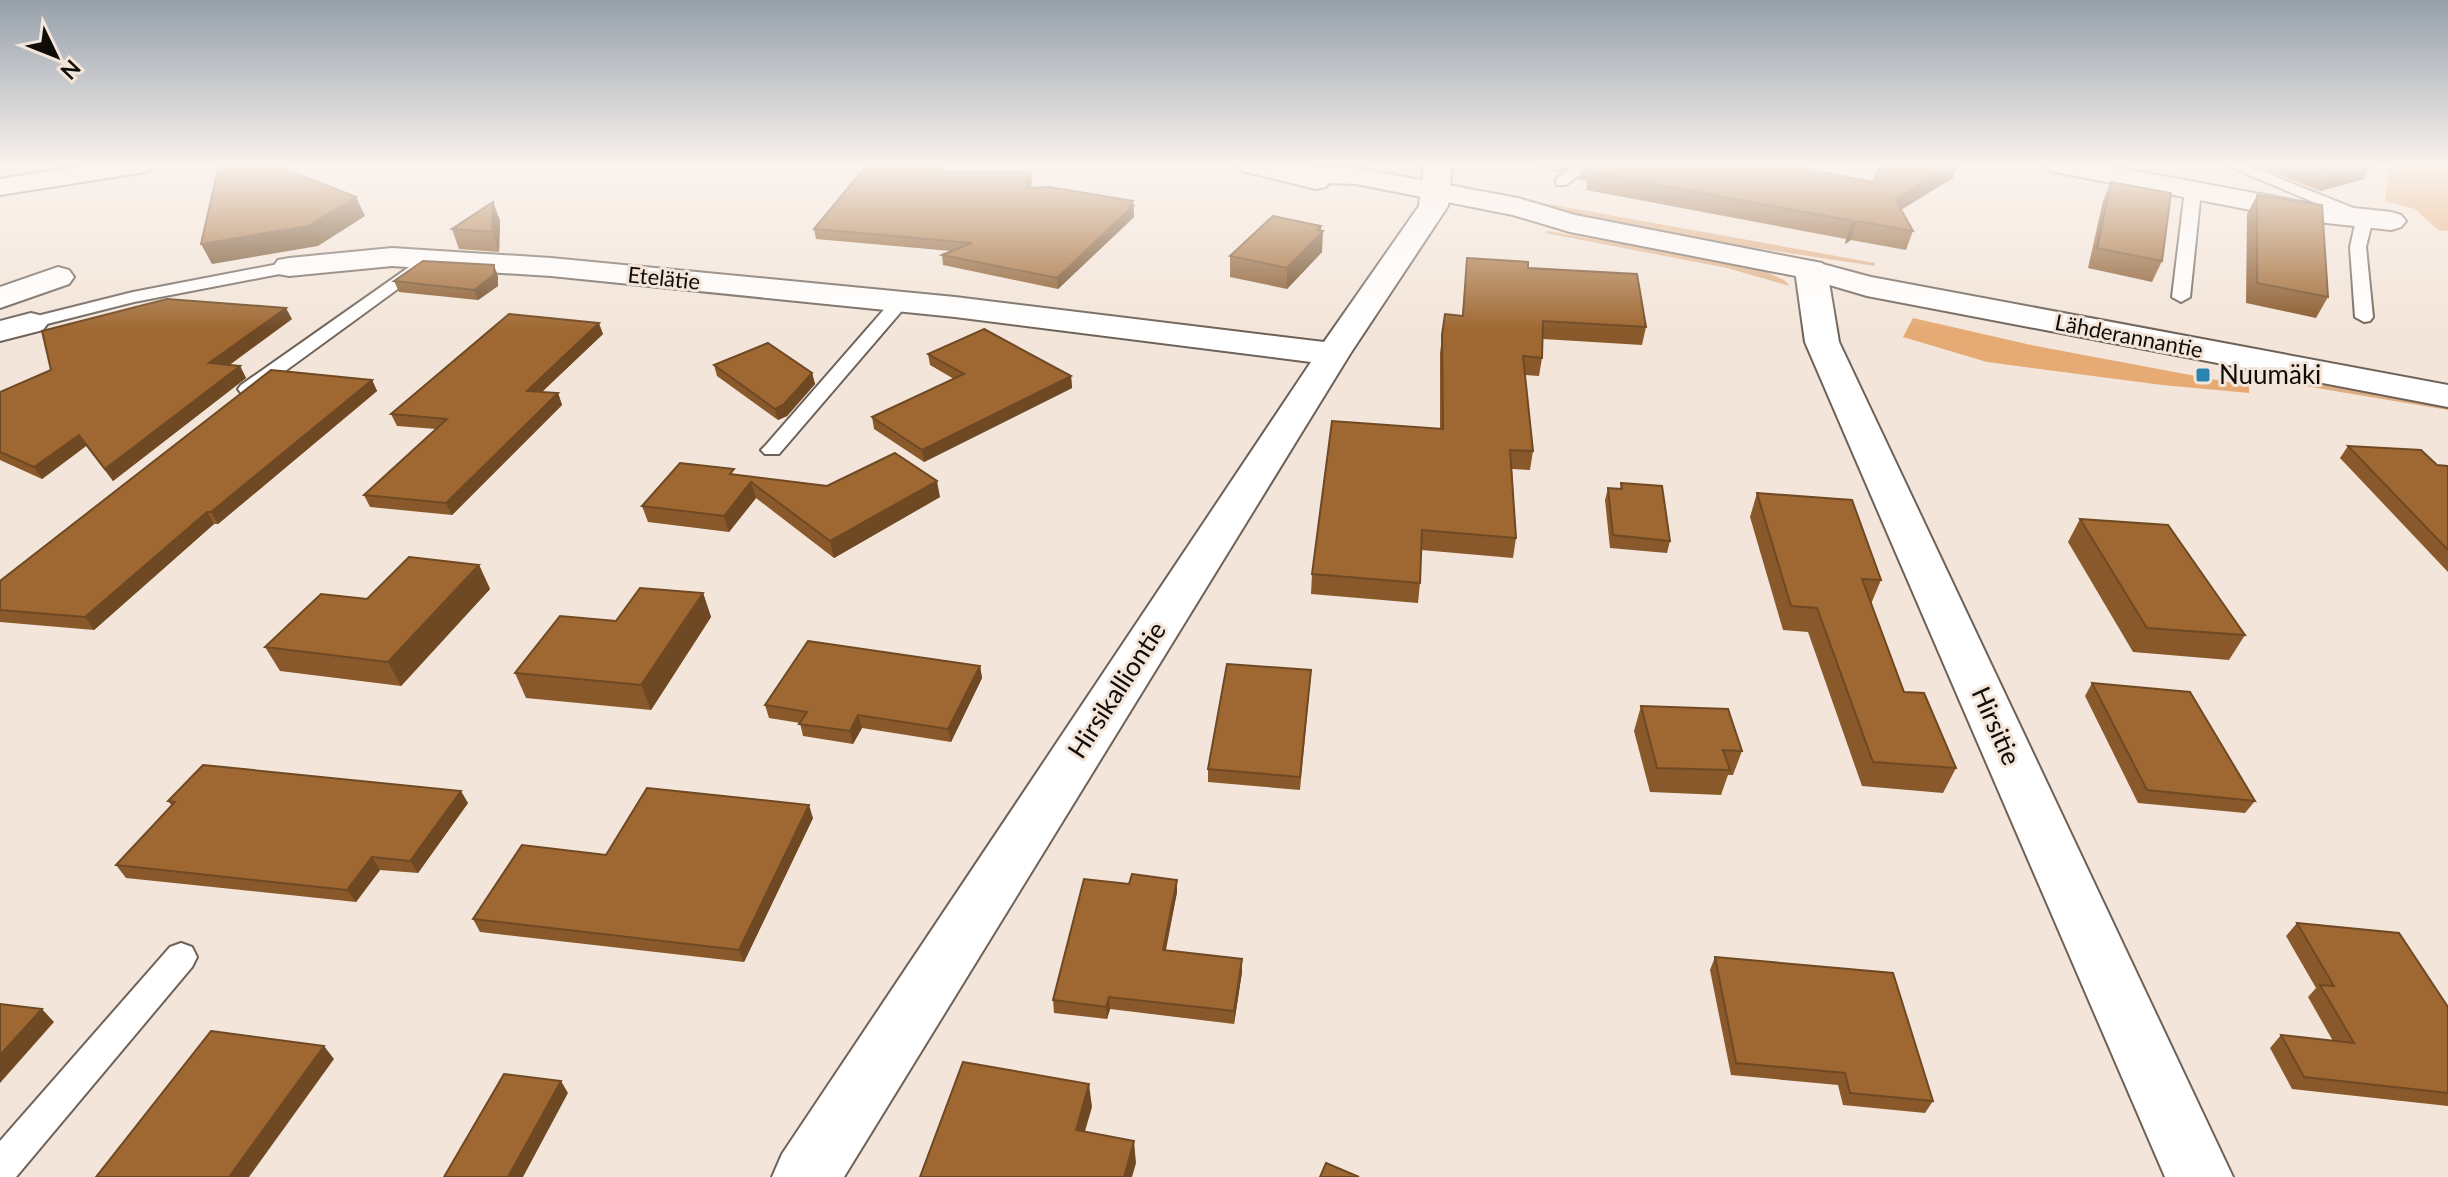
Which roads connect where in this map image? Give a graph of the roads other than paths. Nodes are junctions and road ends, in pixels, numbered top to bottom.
1 (1415, 220) edge
2 (1509, 220) edge
3 (2190, 220) edge
4 (2378, 220) edge
5 (430, 257) junction
6 (289, 267) joint
7 (1811, 270) junction
8 (58, 277) dead end
9 (2181, 297) dead end
10 (0, 298) edge
11 (900, 302) junction
12 (2364, 317) dead end
13 (15, 327) edge
14 (1333, 354) junction
15 (2448, 378) edge
16 (2448, 396) edge
17 (233, 401) edge
18 (772, 450) dead end
19 (181, 957) dead end
20 (0, 1168) edge
21 (806, 1177) edge
22 (2199, 1177) edge

1 - 14 street, Hirsikalliontie
2 - 7 street, Lähderannantie
3 - 9 lane
4 - 12 lane
5 - 6 street, Etelätie
5 - 11 street, Etelätie
5 - 17 lane
6 - 13 lane, Etelätie
7 - 15 street, Lähderannantie
7 - 16 street, Lähderannantie
7 - 22 street, Hirsitie
8 - 10 street
11 - 14 street, Etelätie
11 - 18 lane
14 - 21 street, Hirsikalliontie
19 - 20 lane

